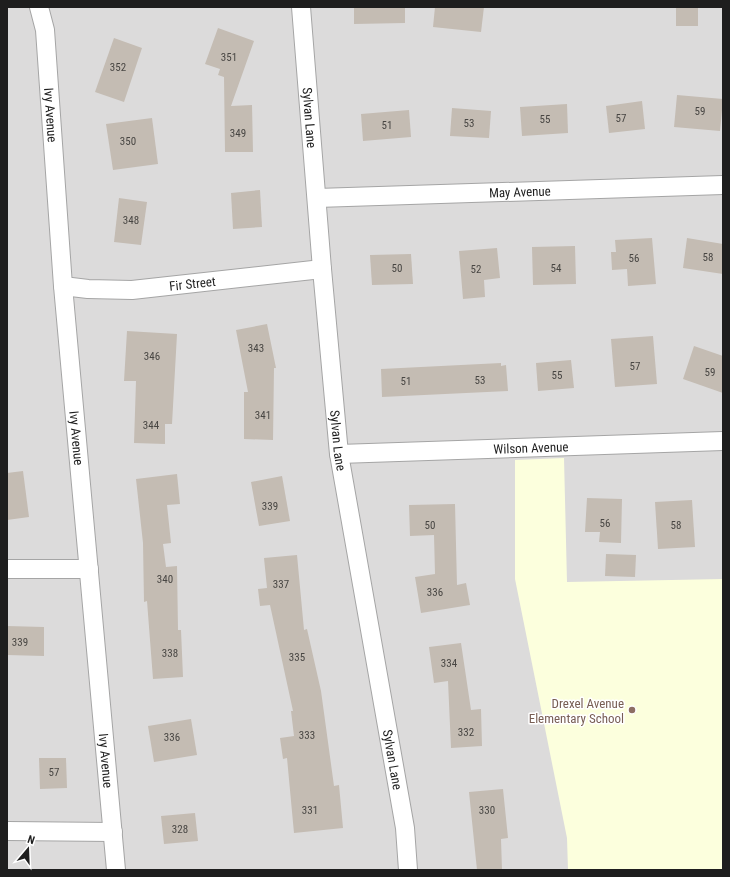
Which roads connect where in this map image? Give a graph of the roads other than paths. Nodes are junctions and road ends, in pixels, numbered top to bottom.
1 (39, 7) edge
2 (301, 7) edge
3 (723, 185) edge
4 (317, 198) junction
5 (322, 269) junction
6 (63, 286) junction
7 (723, 441) edge
8 (339, 454) junction
9 (7, 569) edge
10 (89, 569) junction
11 (7, 831) edge
12 (113, 832) junction
13 (116, 870) edge
14 (408, 870) edge

1 - 6 street, Ivy Avenue
2 - 4 street, Sylvan Lane
3 - 4 street, May Avenue
4 - 5 street, Sylvan Lane
5 - 6 street, Fir Street
5 - 8 street, Sylvan Lane
6 - 10 street, Ivy Avenue
7 - 8 street, Wilson Avenue
8 - 14 street, Sylvan Lane
9 - 10 street
10 - 12 street, Ivy Avenue
11 - 12 street
12 - 13 street, Ivy Avenue

